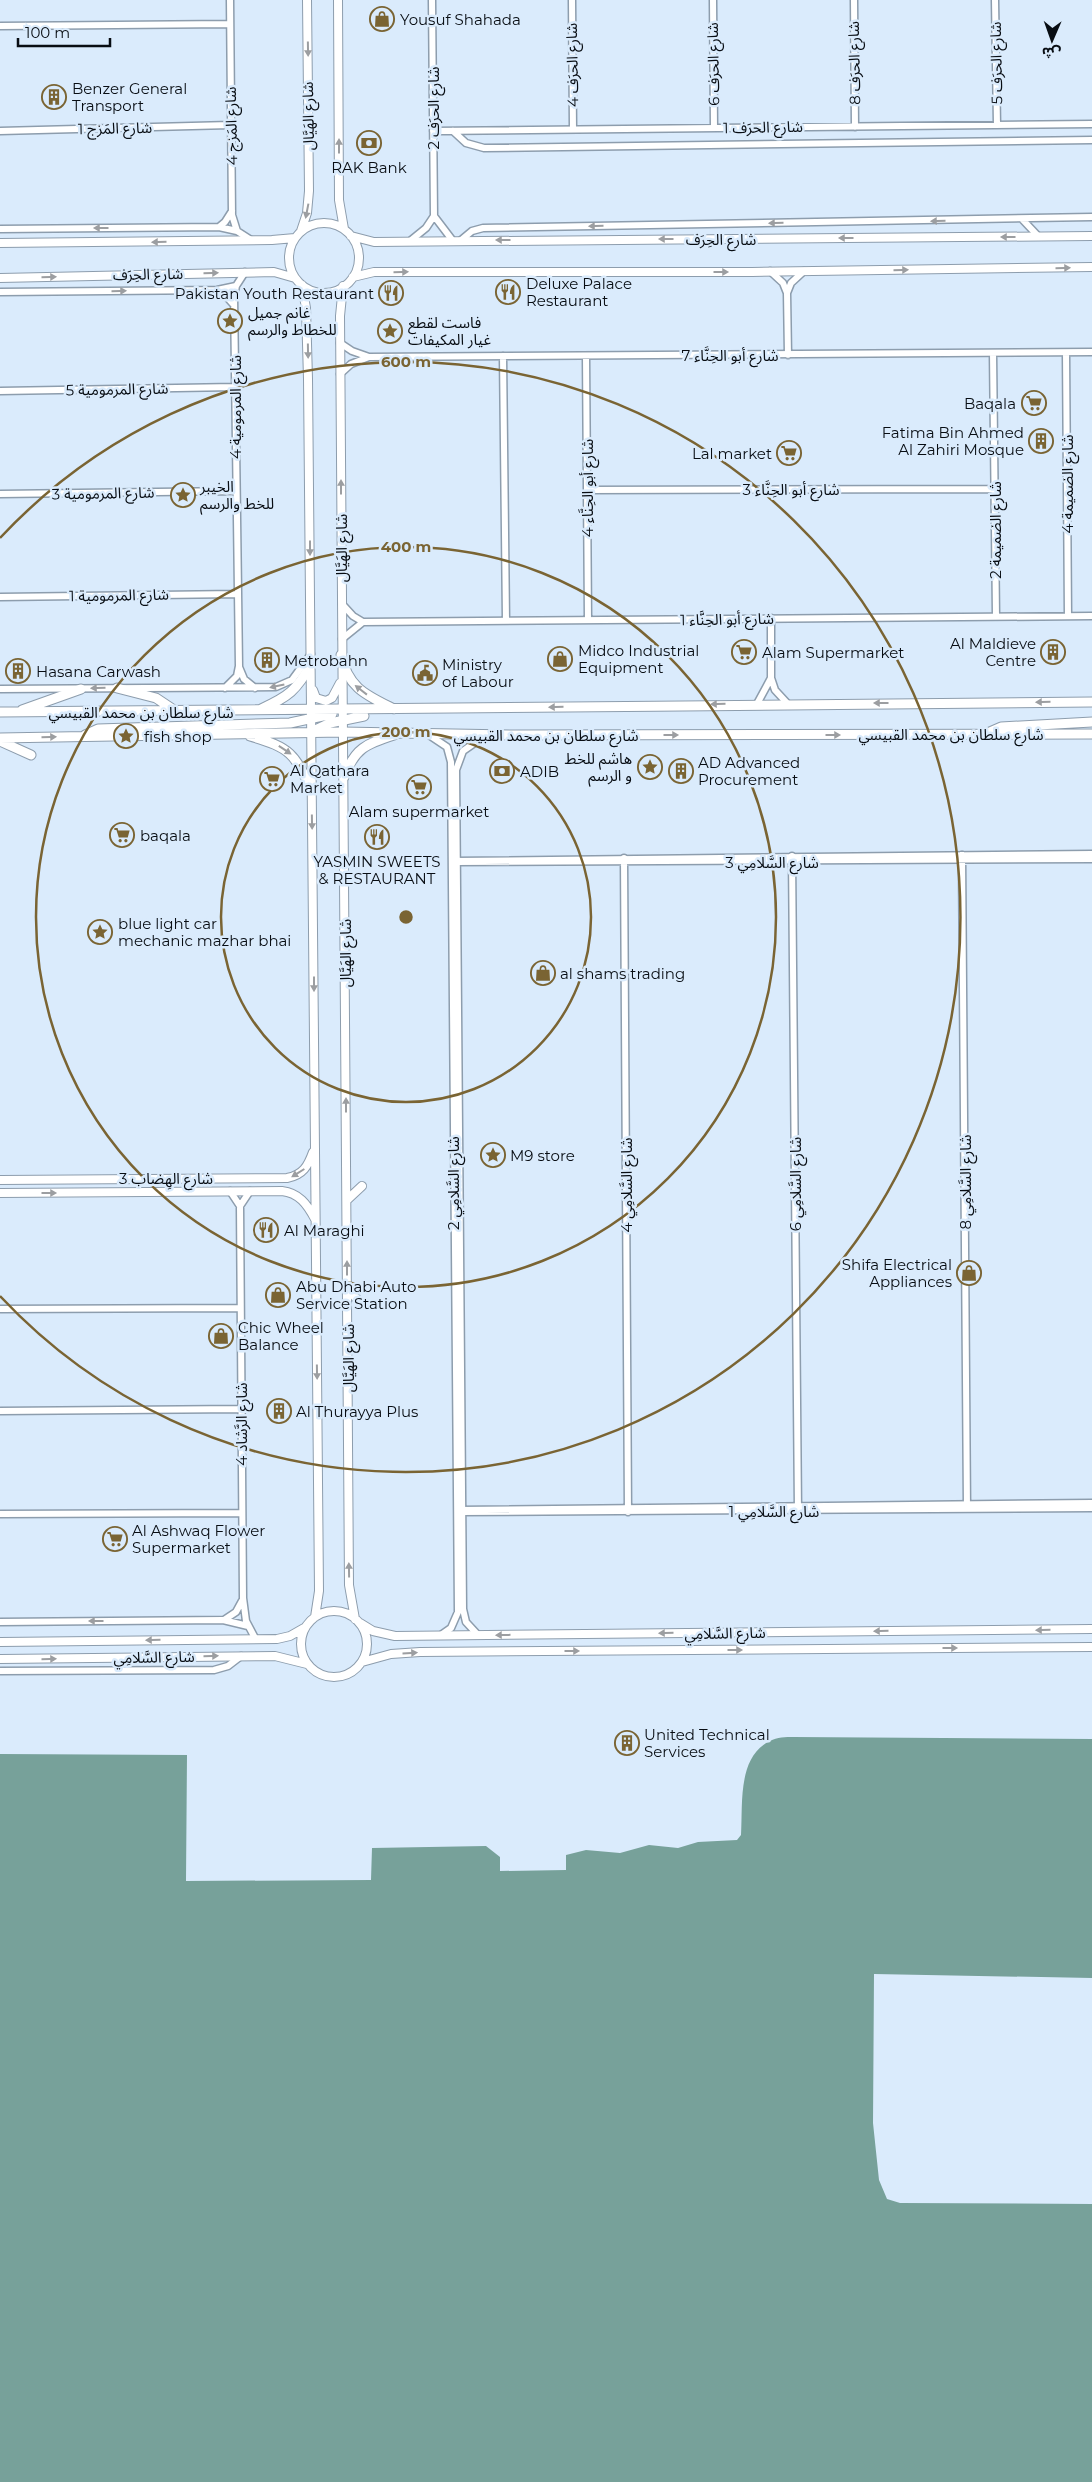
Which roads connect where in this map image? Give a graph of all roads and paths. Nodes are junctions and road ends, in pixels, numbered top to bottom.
1 (230, 0) edge
2 (307, 0) edge
3 (338, 0) edge
4 (432, 0) edge
5 (572, 0) edge
6 (713, 0) edge
7 (854, 0) edge
8 (995, 0) edge
9 (230, 24) junction
10 (0, 26) edge
11 (1092, 124) edge
12 (230, 125) junction
13 (997, 125) junction
14 (855, 127) junction
15 (714, 128) junction
16 (573, 129) junction
17 (0, 131) edge
18 (433, 131) junction
19 (453, 131) junction
20 (1092, 140) edge
21 (232, 210) junction
22 (434, 216) junction
23 (1092, 217) edge
24 (1022, 219) junction
25 (219, 227) junction
26 (0, 229) edge
27 (344, 229) junction
28 (237, 230) junction
29 (298, 234) junction
30 (351, 236) junction
31 (1038, 236) junction
32 (1092, 236) edge
33 (254, 241) junction
34 (456, 241) junction
35 (410, 242) junction
36 (0, 243) edge
37 (1092, 267) edge
38 (770, 271) junction
39 (804, 271) junction
40 (245, 272) junction
41 (353, 277) junction
42 (0, 278) edge
43 (295, 278) junction
44 (302, 285) junction
45 (236, 286) junction
46 (344, 286) junction
47 (216, 290) junction
48 (0, 292) edge
49 (787, 293) junction
50 (234, 306) junction
51 (340, 343) junction
52 (1092, 352) edge
53 (993, 353) junction
54 (1066, 353) junction
55 (788, 355) junction
56 (503, 356) junction
57 (586, 356) junction
58 (369, 357) junction
59 (340, 374) junction
60 (235, 387) junction
61 (0, 391) edge
62 (994, 488) junction
63 (587, 490) junction
64 (235, 491) junction
65 (0, 494) edge
66 (238, 594) junction
67 (0, 597) edge
68 (342, 604) junction
69 (996, 616) junction
70 (1068, 616) junction
71 (1092, 616) edge
72 (771, 618) junction
73 (588, 620) junction
74 (506, 621) junction
75 (363, 622) junction
76 (342, 639) junction
77 (311, 654) junction
78 (342, 655) junction
79 (311, 664) junction
80 (239, 666) junction
81 (771, 678) junction
82 (342, 680) junction
83 (311, 681) junction
84 (117, 688) junction
85 (225, 688) junction
86 (255, 688) junction
87 (0, 689) edge
88 (81, 689) junction
89 (1092, 702) edge
90 (787, 703) junction
91 (757, 704) junction
92 (500, 708) junction
93 (396, 710) junction
94 (0, 712) edge
95 (16, 712) junction
96 (177, 712) junction
97 (256, 712) junction
98 (311, 716) junction
99 (342, 716) junction
100 (1092, 722) edge
101 (311, 732) junction
102 (342, 732) junction
103 (240, 733) junction
104 (400, 733) junction
105 (428, 734) junction
106 (1092, 734) edge
107 (486, 735) junction
108 (985, 735) junction
109 (84, 736) junction
110 (0, 740) edge
111 (31, 755) dead end
112 (344, 777) junction
113 (312, 791) junction
114 (1092, 854) edge
115 (962, 858) junction
116 (792, 859) junction
117 (1092, 859) edge
118 (624, 860) junction
119 (454, 862) junction
120 (315, 1148) junction
121 (269, 1178) junction
122 (0, 1180) edge
123 (362, 1186) dead end
124 (230, 1191) junction
125 (250, 1191) junction
126 (269, 1191) junction
127 (0, 1193) edge
128 (347, 1200) junction
129 (240, 1206) junction
130 (316, 1221) junction
131 (347, 1289) junction
132 (362, 1305) dead end
133 (240, 1308) junction
134 (0, 1309) edge
135 (241, 1409) junction
136 (0, 1412) edge
137 (1092, 1503) edge
138 (967, 1507) junction
139 (798, 1508) junction
140 (1092, 1508) edge
141 (628, 1509) junction
142 (460, 1511) junction
143 (242, 1513) junction
144 (0, 1514) edge
145 (243, 1598) junction
146 (315, 1617) junction
147 (223, 1620) junction
148 (357, 1621) junction
149 (0, 1622) edge
150 (248, 1626) junction
151 (304, 1628) junction
152 (1092, 1629) edge
153 (441, 1635) junction
154 (478, 1635) junction
155 (255, 1638) junction
156 (0, 1642) edge
157 (1092, 1647) edge
158 (241, 1656) junction
159 (0, 1659) edge
160 (362, 1662) junction
161 (306, 1664) junction
162 (0, 1671) edge

1 - 9 street, شارع المَزج 4
2 -> 29 street, شارع الهَيَّال
27 -> 3 street, شارع الهَيَّال
4 - 18 street, شارع الحرَف 2
5 - 16 street, شارع الحرَف 4
6 - 15 street, شارع الحرَف 6
7 - 14 street, شارع الحرَف 8
8 - 13 street, شارع الحرَف 5
9 - 10 street
9 - 12 street, شارع المَزج 4
11 - 13 street, شارع الحرَف 1
12 - 17 street, شارع المَزج 1
12 - 21 street, شارع المَزج 4
13 - 14 street, شارع الحرَف 1
14 - 15 street, شارع الحرَف 1
15 - 16 street, شارع الحرَف 1
16 - 19 street, شارع الحرَف 1
18 - 19 street, شارع الحرَف 1
18 - 22 street, شارع الحرَف 2
19 - 20 street
21 - 25 street
21 - 28 street, شارع المَزج 4
22 - 34 street
22 - 35 street
23 - 24 street
24 - 31 street
24 -> 34 street
25 -> 26 street
25 - 28 street
27 - 29 street
27 - 30 street
28 - 33 street
29 - 33 street
29 - 43 street
30 - 35 street, شارع الحِرَف
30 - 41 street
31 - 32 street, شارع الحِرَف
31 -> 34 street, شارع الحِرَف
33 -> 36 street
34 - 35 street, شارع الحِرَف
39 -> 37 street
38 - 39 street
41 -> 38 street
38 - 49 street
39 - 49 street
42 -> 40 street, شارع الحِرَف
40 - 43 street, شارع الحِرَف
40 - 45 street, شارع المرمومية 4
41 - 46 street
43 - 44 street
44 - 46 street
44 -> 77 street, شارع الهَيَّال
45 - 47 street
45 - 50 street, شارع المرمومية 4
46 - 51 street, شارع الهَيَّال
48 -> 47 street
47 - 50 street
49 - 55 street
50 - 60 street, شارع المرمومية 4
51 - 58 street, شارع أبو الحِنَّاء 7
51 - 59 street, شارع الهَيَّال
52 - 54 street, شارع أبو الحِنَّاء 7
53 - 54 street, شارع أبو الحِنَّاء 7
53 - 55 street, شارع أبو الحِنَّاء 7
53 - 62 street, شارع الضميمة 2
54 - 70 street, شارع الضميمة 4
55 - 57 street, شارع أبو الحِنَّاء 7
56 - 57 street, شارع أبو الحِنَّاء 7
56 - 58 street, شارع أبو الحِنَّاء 7
56 - 74 street
57 - 63 street, شارع أبو الحِنَّاء 4
58 - 59 street, شارع أبو الحِنَّاء 7
68 -> 59 street, شارع الهَيَّال
60 - 61 street, شارع المرمومية 5
60 - 64 street, شارع المرمومية 4
62 - 63 street, شارع أبو الحِنَّاء 3
62 - 69 street, شارع الضميمة 2
63 - 73 street, شارع أبو الحِنَّاء 4
64 - 65 street, شارع المرمومية 3
64 - 66 street, شارع المرمومية 4
66 - 67 street, شارع المرمومية 1
66 - 80 street, شارع المرمومية 4
68 - 75 street
68 - 76 street, شارع الهَيَّال
69 - 70 street, شارع أبو الحِنَّاء 1
69 - 72 street, شارع أبو الحِنَّاء 1
70 - 71 street, شارع أبو الحِنَّاء 1
72 - 73 street, شارع أبو الحِنَّاء 1
72 - 81 street
73 - 74 street, شارع أبو الحِنَّاء 1
74 - 75 street, شارع أبو الحِنَّاء 1
75 - 76 street
76 - 78 street, شارع الهَيَّال
77 - 79 street, شارع الهَيَّال
77 -> 86 street
78 - 82 street, شارع الهَيَّال
93 -> 78 main road
79 - 83 street, شارع الهَيَّال
79 - 97 main road
80 - 85 street
80 - 86 street
81 - 90 street
81 - 91 street
82 - 83 street
82 - 99 street, شارع الهَيَّال
83 - 98 street, شارع الهَيَّال
84 - 85 street
84 -> 88 street
84 - 96 main road
85 - 86 street
87 - 88 street
88 - 95 main road
89 -> 90 main road, شارع سلطان بن محمد القبيسي
90 - 91 main road, شارع سلطان بن محمد القبيسي
91 -> 92 main road, شارع سلطان بن محمد القبيسي
92 - 93 main road, شارع سلطان بن محمد القبيسي
92 - 99 main road
93 - 99 main road, شارع سلطان بن محمد القبيسي
94 - 95 main road, شارع سلطان بن محمد القبيسي
95 - 96 main road, شارع سلطان بن محمد القبيسي
96 - 97 main road, شارع سلطان بن محمد القبيسي
97 - 98 main road, شارع سلطان بن محمد القبيسي
98 - 99 main road, شارع سلطان بن محمد القبيسي
98 - 101 street, شارع الهَيَّال
98 - 109 main road
99 - 101 main road
99 - 102 street, شارع الهَيَّال
100 - 108 main road
101 - 102 main road, شارع سلطان بن محمد القبيسي
101 - 103 main road, شارع سلطان بن محمد القبيسي
101 - 113 street, شارع الهَيَّال
102 - 104 main road, شارع سلطان بن محمد القبيسي
102 - 112 street, شارع الهَيَّال
103 - 109 main road, شارع سلطان بن محمد القبيسي
103 -> 113 main road
104 - 105 main road, شارع سلطان بن محمد القبيسي
104 - 112 main road
105 - 107 main road, شارع سلطان بن محمد القبيسي
105 - 119 street
106 - 108 main road, شارع سلطان بن محمد القبيسي
107 -> 108 main road, شارع سلطان بن محمد القبيسي
107 - 119 street, شارع السَّلامِي 2
110 -> 109 main road, شارع سلطان بن محمد القبيسي
110 - 111 main road
128 -> 112 street, شارع الهَيَّال
113 -> 120 street, شارع الهَيَّال
114 - 115 street, شارع السَّلامِي 3
115 - 116 street, شارع السَّلامِي 3
115 - 117 street, شارع السَّلامِي 3
115 - 138 street, شارع السَّلامِي 8
116 - 118 street, شارع السَّلامِي 3
116 - 139 street, شارع السَّلامِي 6
118 - 119 street, شارع السَّلامِي 3
118 - 141 street, شارع السَّلامِي 4
119 - 142 street, شارع السَّلامِي 2
119 - 142 street, شارع السَّلامِي 2
120 -> 121 street, شارع الهِضاب 3
120 - 130 street, شارع الهَيَّال
121 - 122 street, شارع الهِضاب 3
121 - 126 street
123 - 128 street
124 - 125 street, شارع الهِضاب 3
127 -> 124 street, شارع الهِضاب 3
124 - 129 street
125 - 126 street, شارع الهِضاب 3
125 - 129 street
126 - 130 street, شارع الهِضاب 3
131 -> 128 street, شارع الهَيَّال
129 - 133 street, شارع الرَّشاد 4
130 -> 146 street, شارع الهَيَّال
131 - 132 street
148 -> 131 street, شارع الهَيَّال
133 - 134 street
133 - 135 street, شارع الرَّشاد 4
135 - 136 street
135 - 143 street, شارع الرَّشاد 4
137 - 138 street, شارع السَّلامِي 1
138 - 139 street, شارع السَّلامِي 1
138 - 140 street, شارع السَّلامِي 1
139 - 141 street, شارع السَّلامِي 1
141 - 142 street, شارع السَّلامِي 1
142 - 153 street, شارع السَّلامِي 2
142 - 154 street, شارع السَّلامِي 2
143 - 144 street
143 - 145 street, شارع الرَّشاد 4
145 - 147 street
145 - 150 street, شارع الرَّشاد 4
146 - 148 street
146 - 151 street
147 -> 149 street
147 - 150 street
148 - 153 street, شارع السَّلامِي
148 - 160 street
150 - 155 street, شارع الرَّشاد 4
151 - 155 street, شارع السَّلامِي
151 - 161 street
152 -> 154 street, شارع السَّلامِي
153 - 154 street, شارع السَّلامِي
155 -> 156 street, شارع السَّلامِي
160 -> 157 street, شارع السَّلامِي
159 -> 158 street, شارع السَّلامِي
158 - 161 street, شارع السَّلامِي
158 - 162 street
160 - 161 street

